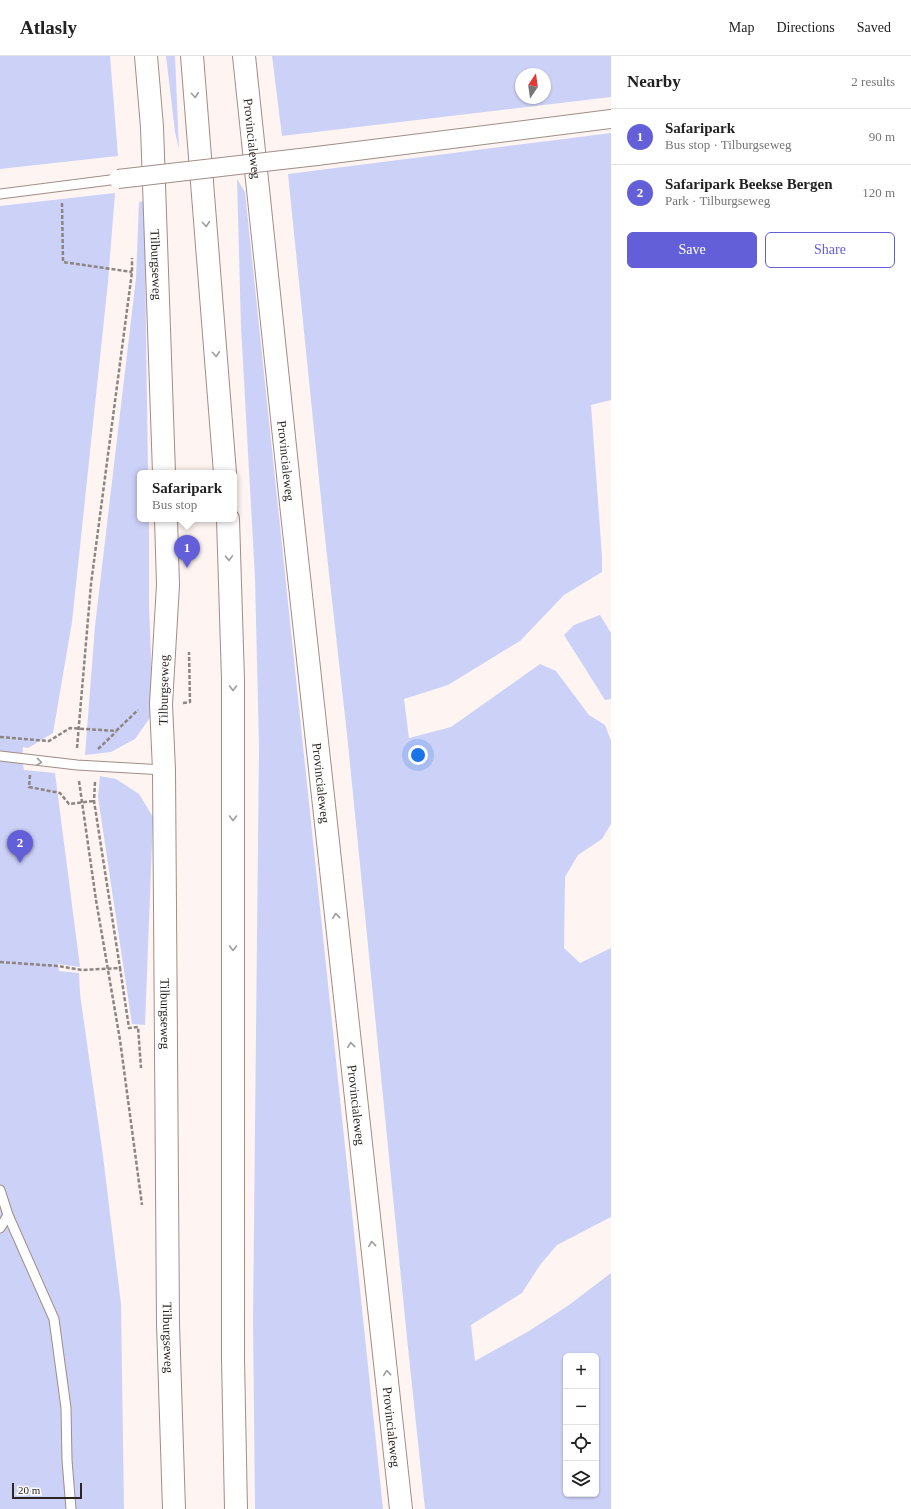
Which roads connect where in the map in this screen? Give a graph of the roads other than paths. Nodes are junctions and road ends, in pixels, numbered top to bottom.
1 (146, 56) edge
2 (192, 56) edge
3 (244, 56) edge
4 (611, 119) edge
5 (118, 179) joint
6 (0, 194) edge
7 (164, 470) edge
8 (225, 470) edge
9 (166, 522) edge
10 (228, 522) edge
11 (0, 756) edge
12 (164, 770) junction
13 (0, 1190) edge
14 (8, 1215) junction
15 (0, 1228) edge
16 (71, 1509) edge
17 (174, 1509) edge
18 (236, 1509) edge
19 (401, 1509) edge

1 - 7 main road, Tilburgseweg
2 -> 8 main road
19 -> 3 main road, Provincialeweg
4 - 5 street, bridge
5 - 6 lane
9 - 12 main road, Tilburgseweg
10 -> 18 main road
11 -> 12 lane
12 - 17 main road, Tilburgseweg
13 - 14 lane
14 - 15 lane
14 - 16 lane

